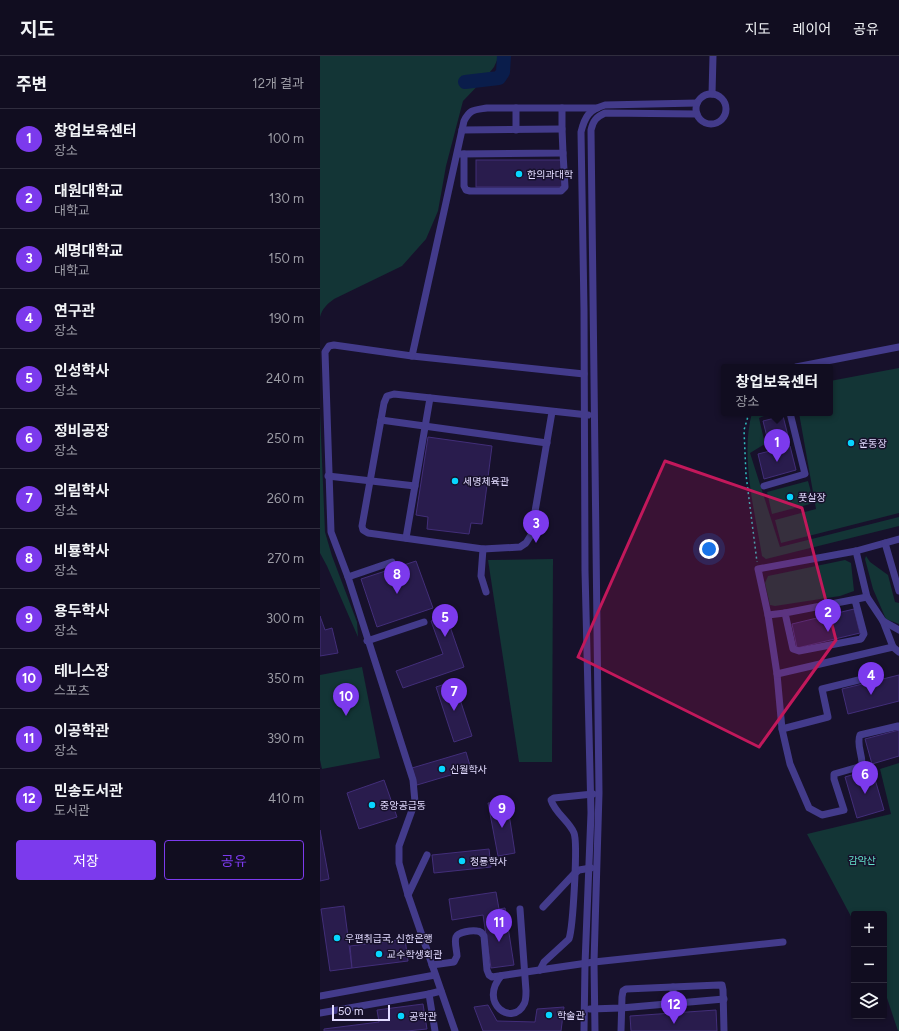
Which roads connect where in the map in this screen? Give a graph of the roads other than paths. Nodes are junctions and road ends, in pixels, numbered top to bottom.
1 (713, 56) edge
2 (712, 94) junction
3 (698, 103) junction
4 (516, 108) junction
5 (562, 108) junction
6 (596, 108) junction
7 (697, 114) junction
8 (562, 129) junction
9 (462, 130) junction
10 (516, 130) junction
11 (563, 153) junction
12 (460, 154) junction
13 (584, 310) junction
14 (594, 312) junction
15 (899, 347) edge
16 (412, 356) junction
17 (811, 364) edge
18 (584, 374) junction
19 (430, 398) junction
20 (552, 412) junction
21 (584, 415) junction
22 (594, 416) junction
23 (791, 416) edge
24 (381, 420) junction
25 (425, 427) junction
26 (547, 443) junction
27 (328, 476) junction
28 (370, 481) junction
29 (415, 486) junction
30 (764, 486) dead end
31 (406, 538) junction
32 (899, 539) edge
33 (885, 542) junction
34 (483, 549) junction
35 (856, 551) junction
36 (392, 562) dead end
37 (348, 577) junction
38 (899, 591) edge
39 (486, 592) dead end
40 (867, 597) junction
41 (855, 600) junction
42 (586, 608) junction
43 (597, 608) junction
44 (785, 613) junction
45 (768, 615) junction
46 (424, 622) dead end
47 (883, 622) junction
48 (899, 630) edge
49 (367, 641) junction
50 (893, 647) junction
51 (899, 652) edge
52 (777, 674) junction
53 (879, 675) dead end
54 (899, 727) edge
55 (782, 729) junction
56 (599, 793) junction
57 (590, 794) junction
58 (428, 855) dead end
59 (588, 868) junction
60 (597, 868) junction
61 (574, 874) junction
62 (408, 895) junction
63 (543, 907) dead end
64 (520, 910) dead end
65 (783, 942) dead end
66 (594, 962) junction
67 (432, 964) junction
68 (585, 964) junction
69 (540, 970) junction
70 (525, 973) junction
71 (435, 974) junction
72 (501, 976) junction
73 (673, 987) junction
74 (441, 991) junction
75 (429, 994) junction
76 (320, 996) edge
77 (724, 999) junction
78 (673, 1004) junction
79 (584, 1008) junction
80 (621, 1008) junction
81 (595, 1009) junction
82 (320, 1012) edge
83 (435, 1031) edge
84 (455, 1031) edge
85 (584, 1031) edge
86 (595, 1031) edge
87 (621, 1031) edge
88 (724, 1031) edge

1 - 2 street
2 - 3 street
2 - 7 street
3 - 6 street
3 - 7 street
4 - 5 street
4 - 9 street
4 - 10 street
5 - 6 street
5 - 8 street
6 - 13 street
7 - 14 street
8 - 10 street
8 - 11 street
9 - 10 street
9 - 12 street
11 - 12 street
11 - 12 street
12 - 16 street
13 - 14 street
13 - 18 street
14 - 22 street
15 - 17 street
16 - 18 street
16 - 27 street
18 - 21 street
19 - 20 street
19 - 24 street
19 - 25 street
20 - 21 street
20 - 26 street
21 - 22 street
21 - 42 street
22 - 43 street
23 - 30 street
24 - 25 street
24 - 28 street
25 - 26 street
25 - 29 street
26 - 34 street
27 - 28 street
27 - 37 street
28 - 29 street
28 - 31 street
29 - 31 street
31 - 34 street
32 - 33 street
33 - 35 street
33 - 38 street
34 - 39 street
35 - 40 street
35 - 45 street
36 - 37 street
37 - 49 street
40 - 41 street
40 - 47 street
41 - 44 street
41 - 44 street
42 - 43 street
42 - 57 street
43 - 56 street
44 - 45 street
45 - 52 street
46 - 49 street
47 - 48 street
47 - 50 street
49 - 62 street
50 - 51 street
50 - 52 street
52 - 55 street
53 - 55 street
54 - 55 street
56 - 57 street
56 - 60 street
57 - 59 street
57 - 61 street
58 - 62 street
59 - 60 street
59 - 61 street
59 - 68 street
60 - 66 street
61 - 63 street
61 - 69 street
62 - 67 street
64 - 70 street
65 - 66 street
66 - 68 street
66 - 81 street
67 - 71 street
67 - 72 street
68 - 69 street
68 - 79 street
69 - 70 street
70 - 72 street
70 - 72 street
71 - 74 street
71 - 76 street
73 - 77 street
73 - 78 street
73 - 80 street
74 - 75 street
74 - 84 street
75 - 82 street
75 - 83 street
77 - 78 street
77 - 88 street
78 - 80 street
79 - 81 street
79 - 85 street
80 - 81 street
80 - 87 street
81 - 86 street

